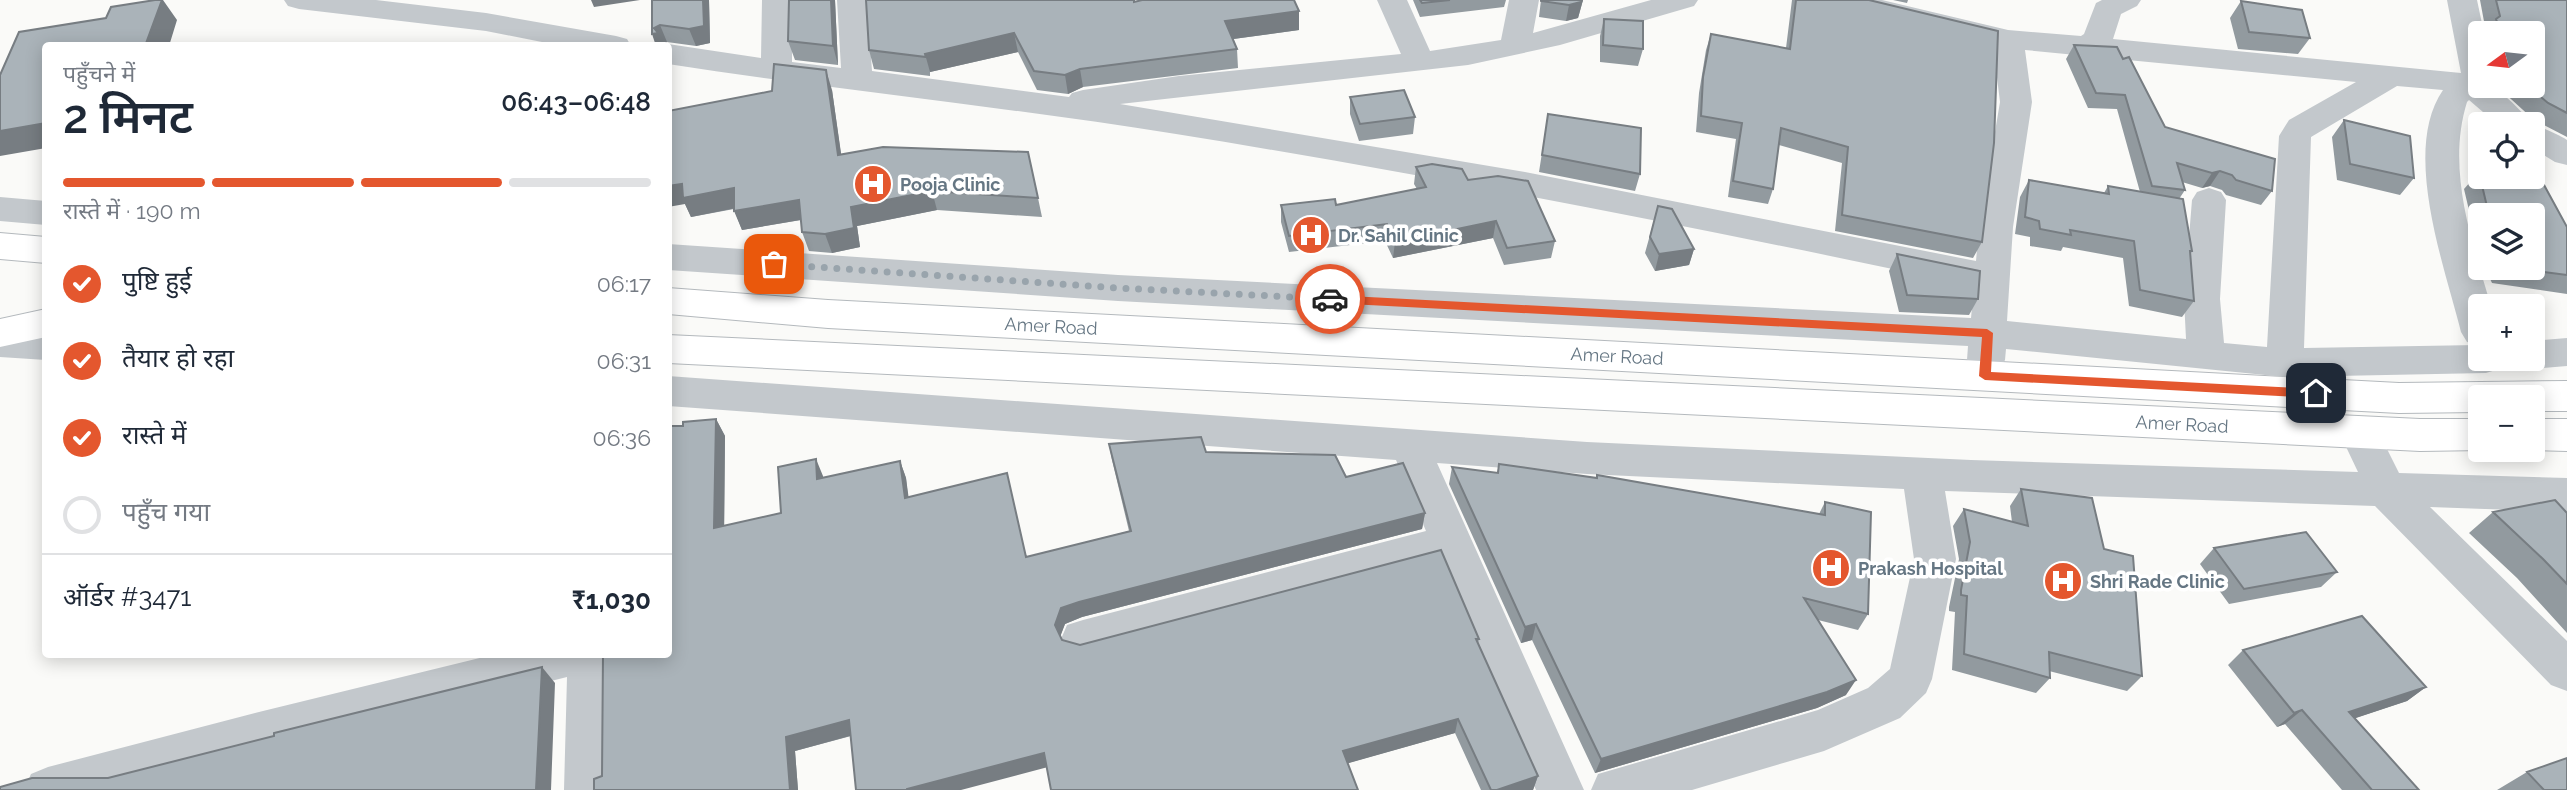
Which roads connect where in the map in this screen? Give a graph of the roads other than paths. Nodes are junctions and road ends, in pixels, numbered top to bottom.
1 (299, 0) edge
2 (777, 0) edge
3 (852, 0) edge
4 (1392, 0) edge
5 (1524, 0) edge
6 (1684, 0) edge
7 (1854, 0) edge
8 (2126, 0) edge
9 (2462, 0) edge
10 (489, 11) edge
11 (2468, 30) edge
12 (2008, 39) junction
13 (601, 42) edge
14 (1515, 47) junction
15 (2085, 47) junction
16 (672, 55) edge
17 (1420, 62) junction
18 (776, 71) junction
19 (2388, 77) junction
20 (857, 81) junction
21 (2468, 86) edge
22 (2468, 87) edge
23 (2488, 98) edge
24 (1055, 105) junction
25 (2504, 112) edge
26 (2545, 141) edge
27 (2567, 154) edge
28 (2209, 200) dead end
29 (0, 209) edge
30 (42, 213) edge
31 (0, 246) edge
32 (42, 250) edge
33 (672, 257) edge
34 (1992, 277) junction
35 (2470, 294) edge
36 (672, 301) edge
37 (0, 313) edge
38 (42, 317) edge
39 (42, 324) edge
40 (0, 333) edge
41 (1987, 333) junction
42 (0, 343) edge
43 (42, 346) edge
44 (672, 349) edge
45 (2567, 352) edge
46 (2206, 354) junction
47 (2545, 354) edge
48 (2468, 359) edge
49 (2285, 363) junction
50 (1985, 376) junction
51 (672, 391) edge
52 (2567, 396) edge
53 (2359, 432) junction
54 (2468, 435) edge
55 (2545, 435) edge
56 (2567, 435) edge
57 (1409, 445) junction
58 (1922, 473) junction
59 (2387, 491) junction
60 (2567, 495) edge
61 (1451, 542) junction
62 (1083, 639) dead end
63 (564, 658) edge
64 (590, 658) edge
65 (2567, 671) edge
66 (48, 790) edge
67 (588, 790) edge
68 (1560, 790) edge
69 (1615, 790) edge

1 - 10 street
2 - 18 street
3 - 20 street
4 - 17 street
5 - 14 street
6 - 14 street
7 - 12 street
8 - 15 street
9 - 11 street
10 - 13 street
12 - 15 street
12 - 34 street
14 - 17 street
15 - 19 street
16 - 18 street
17 - 24 street
18 - 20 street
19 - 21 street
19 - 49 street
20 - 24 street
22 - 35 street
23 - 25 street
24 - 34 street
26 - 27 street
28 - 46 street
29 - 30 street
31 - 32 highway
33 - 41 street
34 - 41 street
36 - 50 highway, Amer Road
37 - 38 highway
39 - 40 highway
41 - 46 street
41 - 50 street
42 - 43 street
44 - 53 highway, Amer Road
45 - 47 street
46 - 49 street
48 - 49 street
50 - 52 highway, Amer Road
51 - 57 street
53 - 54 highway, Amer Road
53 - 59 street
55 - 56 highway
57 - 58 street
57 - 61 street
58 - 59 street
58 - 69 street
59 - 60 street
59 - 65 street
61 - 62 street
61 - 68 street
63 - 66 street
64 - 67 street

